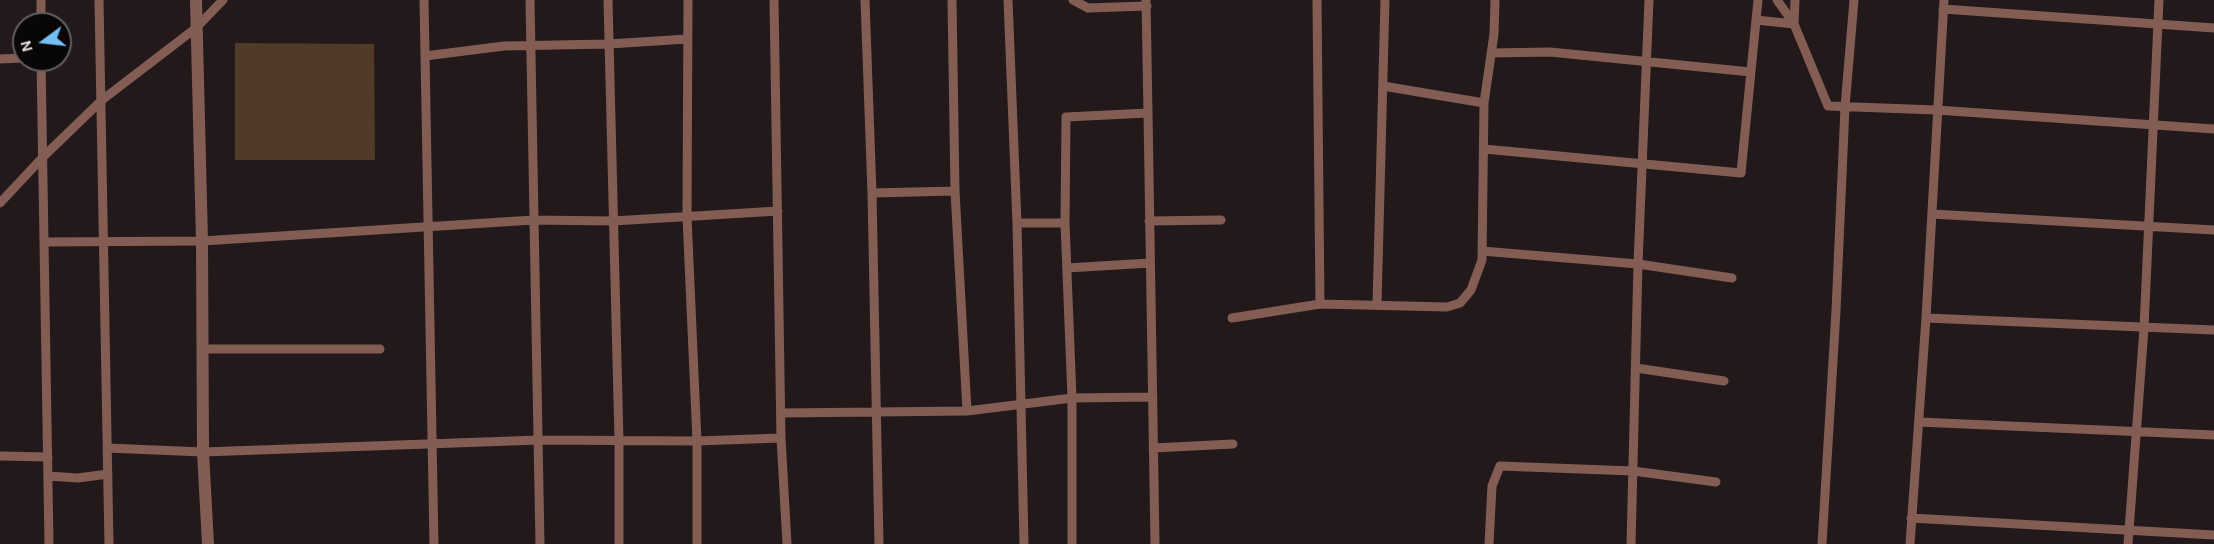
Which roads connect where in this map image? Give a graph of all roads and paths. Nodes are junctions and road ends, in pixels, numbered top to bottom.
1 (99, 0) edge
2 (196, 0) edge
3 (223, 0) edge
4 (424, 0) edge
5 (530, 0) edge
6 (608, 0) edge
7 (688, 0) edge
8 (774, 0) edge
9 (865, 0) edge
10 (952, 0) edge
11 (1008, 0) edge
12 (1073, 0) edge
13 (1317, 0) edge
14 (1385, 0) edge
15 (1495, 0) edge
16 (1649, 0) edge
17 (1758, 0) edge
18 (1777, 0) edge
19 (1795, 0) edge
20 (1854, 0) edge
21 (2159, 0) edge
22 (1147, 3) edge
23 (1944, 5) edge
24 (1756, 20) junction
25 (1794, 24) junction
26 (2158, 24) junction
27 (196, 28) junction
28 (2214, 28) edge
29 (687, 39) junction
30 (609, 44) junction
31 (531, 46) junction
32 (1491, 53) junction
33 (425, 56) junction
34 (1646, 61) junction
35 (41, 72) edge
36 (1751, 72) junction
37 (1383, 86) junction
38 (102, 100) junction
39 (1484, 103) junction
40 (1845, 107) junction
41 (1936, 110) junction
42 (1148, 113) junction
43 (2154, 125) junction
44 (2214, 129) edge
45 (1484, 149) junction
46 (43, 157) junction
47 (1642, 163) junction
48 (956, 191) junction
49 (872, 193) junction
50 (0, 203) edge
51 (778, 211) junction
52 (1932, 214) junction
53 (687, 217) junction
54 (534, 220) junction
55 (1221, 220) dead end
56 (614, 221) junction
57 (1149, 221) junction
58 (1017, 223) junction
59 (1065, 223) junction
60 (2148, 226) junction
61 (428, 227) junction
62 (2214, 230) edge
63 (104, 241) junction
64 (202, 241) junction
65 (44, 242) junction
66 (1482, 251) junction
67 (1150, 263) junction
68 (1638, 264) junction
69 (1067, 268) junction
70 (1732, 278) dead end
71 (1320, 304) junction
72 (1377, 306) junction
73 (1232, 318) dead end
74 (1926, 318) junction
75 (2144, 328) junction
76 (2214, 330) edge
77 (203, 349) junction
78 (380, 349) dead end
79 (1636, 368) junction
80 (1724, 381) dead end
81 (1153, 397) junction
82 (1071, 398) junction
83 (1021, 404) junction
84 (967, 411) junction
85 (782, 413) junction
86 (876, 413) junction
87 (1918, 422) junction
88 (2135, 432) junction
89 (2214, 435) edge
90 (782, 438) junction
91 (539, 440) junction
92 (619, 440) junction
93 (697, 441) junction
94 (432, 444) junction
95 (1233, 444) dead end
96 (107, 448) junction
97 (1153, 448) junction
98 (203, 452) junction
99 (0, 456) edge
100 (48, 457) junction
101 (1633, 471) junction
102 (108, 474) junction
103 (48, 476) junction
104 (1716, 482) dead end
105 (1911, 518) junction
106 (2129, 529) junction
107 (2214, 535) edge
108 (49, 544) edge
109 (109, 544) edge
110 (208, 544) edge
111 (434, 544) edge
112 (540, 544) edge
113 (619, 544) edge
114 (697, 544) edge
115 (787, 544) edge
116 (879, 544) edge
117 (1024, 544) edge
118 (1072, 544) edge
119 (1155, 544) edge
120 (1489, 544) edge
121 (1631, 544) edge
122 (1822, 544) edge
123 (1910, 544) edge
124 (2128, 544) edge

1 - 38 street
2 - 27 street
3 - 27 street
4 - 33 street
5 - 31 street
6 - 30 street
7 - 29 street
8 - 51 street
9 - 49 street
10 - 48 street
11 - 58 street
12 - 22 street
13 - 71 street
14 - 37 street
15 - 32 street
16 - 34 street
17 - 24 street
18 - 25 street
19 - 25 street
20 - 40 street
21 - 26 street
22 - 42 street
23 - 26 street
23 - 41 street
24 - 25 street
24 - 36 street
25 - 40 street
26 - 28 street
26 - 43 street
27 - 38 street
27 - 64 street
29 - 30 street
29 - 53 street
30 - 31 street
30 - 56 street
31 - 33 street
31 - 54 street
32 - 34 street
32 - 39 street
33 - 61 street
34 - 36 street
34 - 47 street
35 - 46 street
36 - 47 street
37 - 39 street
37 - 72 street
38 - 46 street
38 - 63 street
39 - 45 street
40 - 41 street
40 - 122 street
41 - 43 street
41 - 52 street
42 - 57 street
42 - 59 street
43 - 44 street
43 - 60 street
45 - 47 street
45 - 66 street
46 - 50 street
46 - 65 street
47 - 68 street
48 - 49 street
48 - 84 street
49 - 86 street
51 - 53 street
51 - 85 street
52 - 60 street
52 - 74 street
53 - 56 street
53 - 93 street
54 - 56 street
54 - 61 street
54 - 91 street
55 - 57 street
56 - 92 street
57 - 67 street
58 - 59 street
58 - 83 street
59 - 69 street
60 - 62 street
60 - 75 street
61 - 64 street
61 - 94 street
63 - 64 street
63 - 65 street
63 - 96 street
64 - 77 street
65 - 100 street
66 - 68 street
66 - 72 street
67 - 69 street
67 - 81 street
68 - 70 street
68 - 79 street
69 - 82 street
71 - 72 street
71 - 73 street
74 - 75 street
74 - 87 street
75 - 76 street
75 - 88 street
77 - 78 street
77 - 98 street
79 - 80 street
79 - 101 street
81 - 82 street
81 - 97 street
82 - 83 street
82 - 118 street
83 - 84 street
83 - 117 street
84 - 86 street
85 - 86 street
85 - 90 street
86 - 116 street
87 - 88 street
87 - 105 street
88 - 89 street
88 - 106 street
90 - 93 street
90 - 115 street
91 - 92 street
91 - 94 street
91 - 112 street
92 - 93 street
92 - 113 street
93 - 114 street
94 - 98 street
94 - 111 street
95 - 97 street
96 - 98 street
96 - 102 street
97 - 119 street
98 - 110 street
99 - 100 street
100 - 103 street
101 - 104 street
101 - 120 street
101 - 121 street
102 - 103 street
102 - 109 street
103 - 108 street
105 - 106 street
105 - 123 street
106 - 107 street
106 - 124 street

